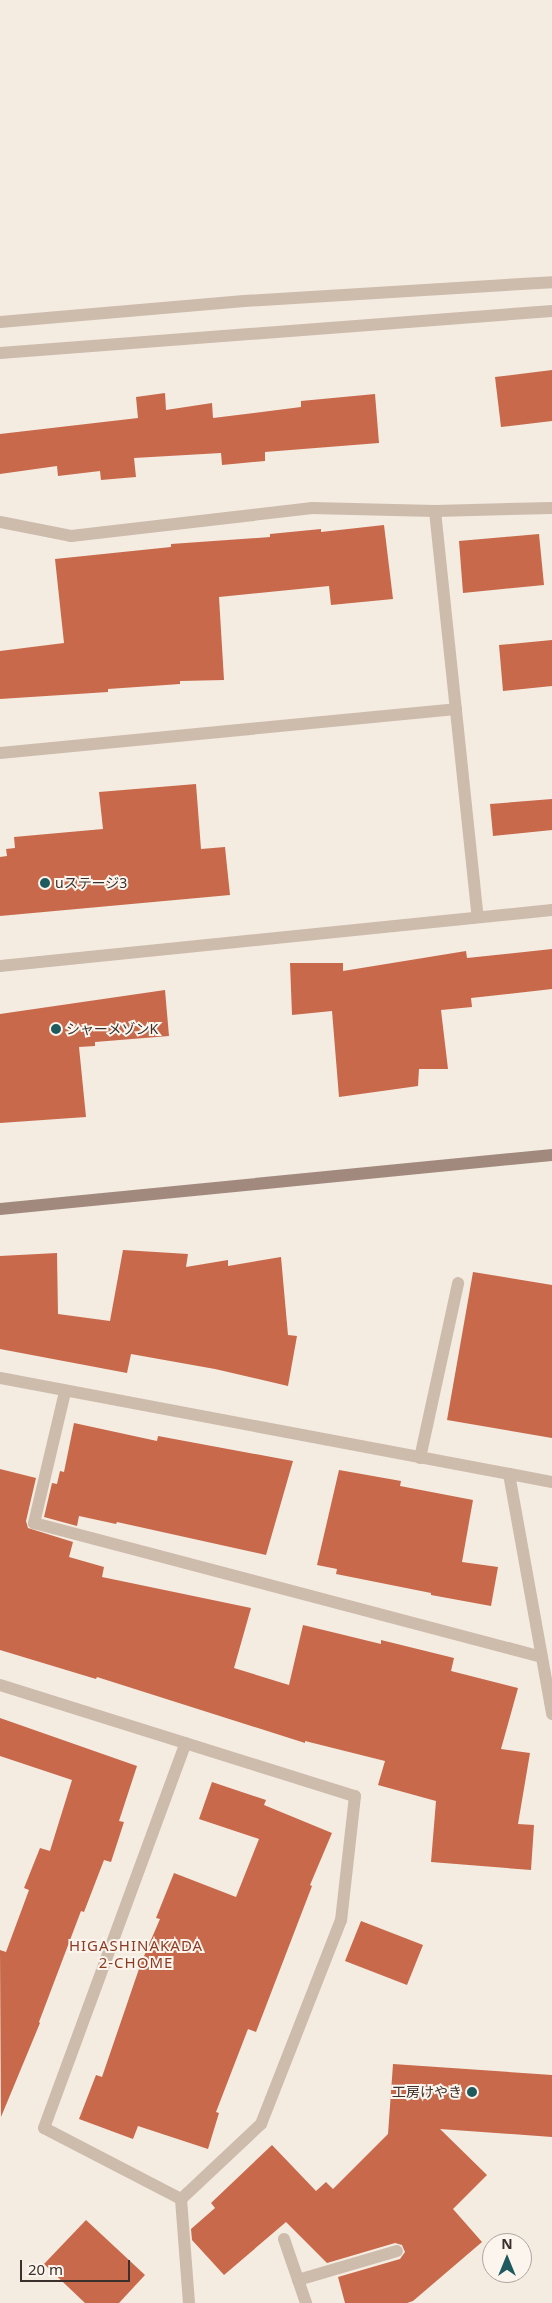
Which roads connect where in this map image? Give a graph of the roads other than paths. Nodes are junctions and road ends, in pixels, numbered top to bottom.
1 (552, 282) edge
2 (552, 311) edge
3 (0, 322) edge
4 (0, 353) edge
5 (552, 508) edge
6 (435, 511) junction
7 (0, 522) edge
8 (456, 709) junction
9 (0, 753) edge
10 (552, 910) edge
11 (478, 917) junction
12 (0, 966) edge
13 (552, 1155) edge
14 (0, 1209) edge
15 (458, 1283) dead end
16 (0, 1378) edge
17 (65, 1392) junction
18 (420, 1458) junction
19 (509, 1474) junction
20 (552, 1482) edge
21 (542, 1657) junction
22 (0, 1685) edge
23 (552, 1714) edge
24 (186, 1743) junction
25 (182, 2199) junction
26 (284, 2239) dead end
27 (397, 2251) dead end
28 (298, 2280) junction
29 (189, 2303) edge
30 (306, 2303) edge

1 - 3 street
2 - 4 street
5 - 6 street
6 - 7 street
6 - 8 street
8 - 9 street
8 - 11 street
10 - 11 street
11 - 12 street
13 - 14 street
15 - 18 street
16 - 17 street
17 - 18 street
17 - 21 street
18 - 19 street
19 - 20 street
19 - 21 street
21 - 23 street
22 - 24 street
24 - 25 street
24 - 25 street
25 - 29 street
26 - 28 street
27 - 28 street
28 - 30 street

